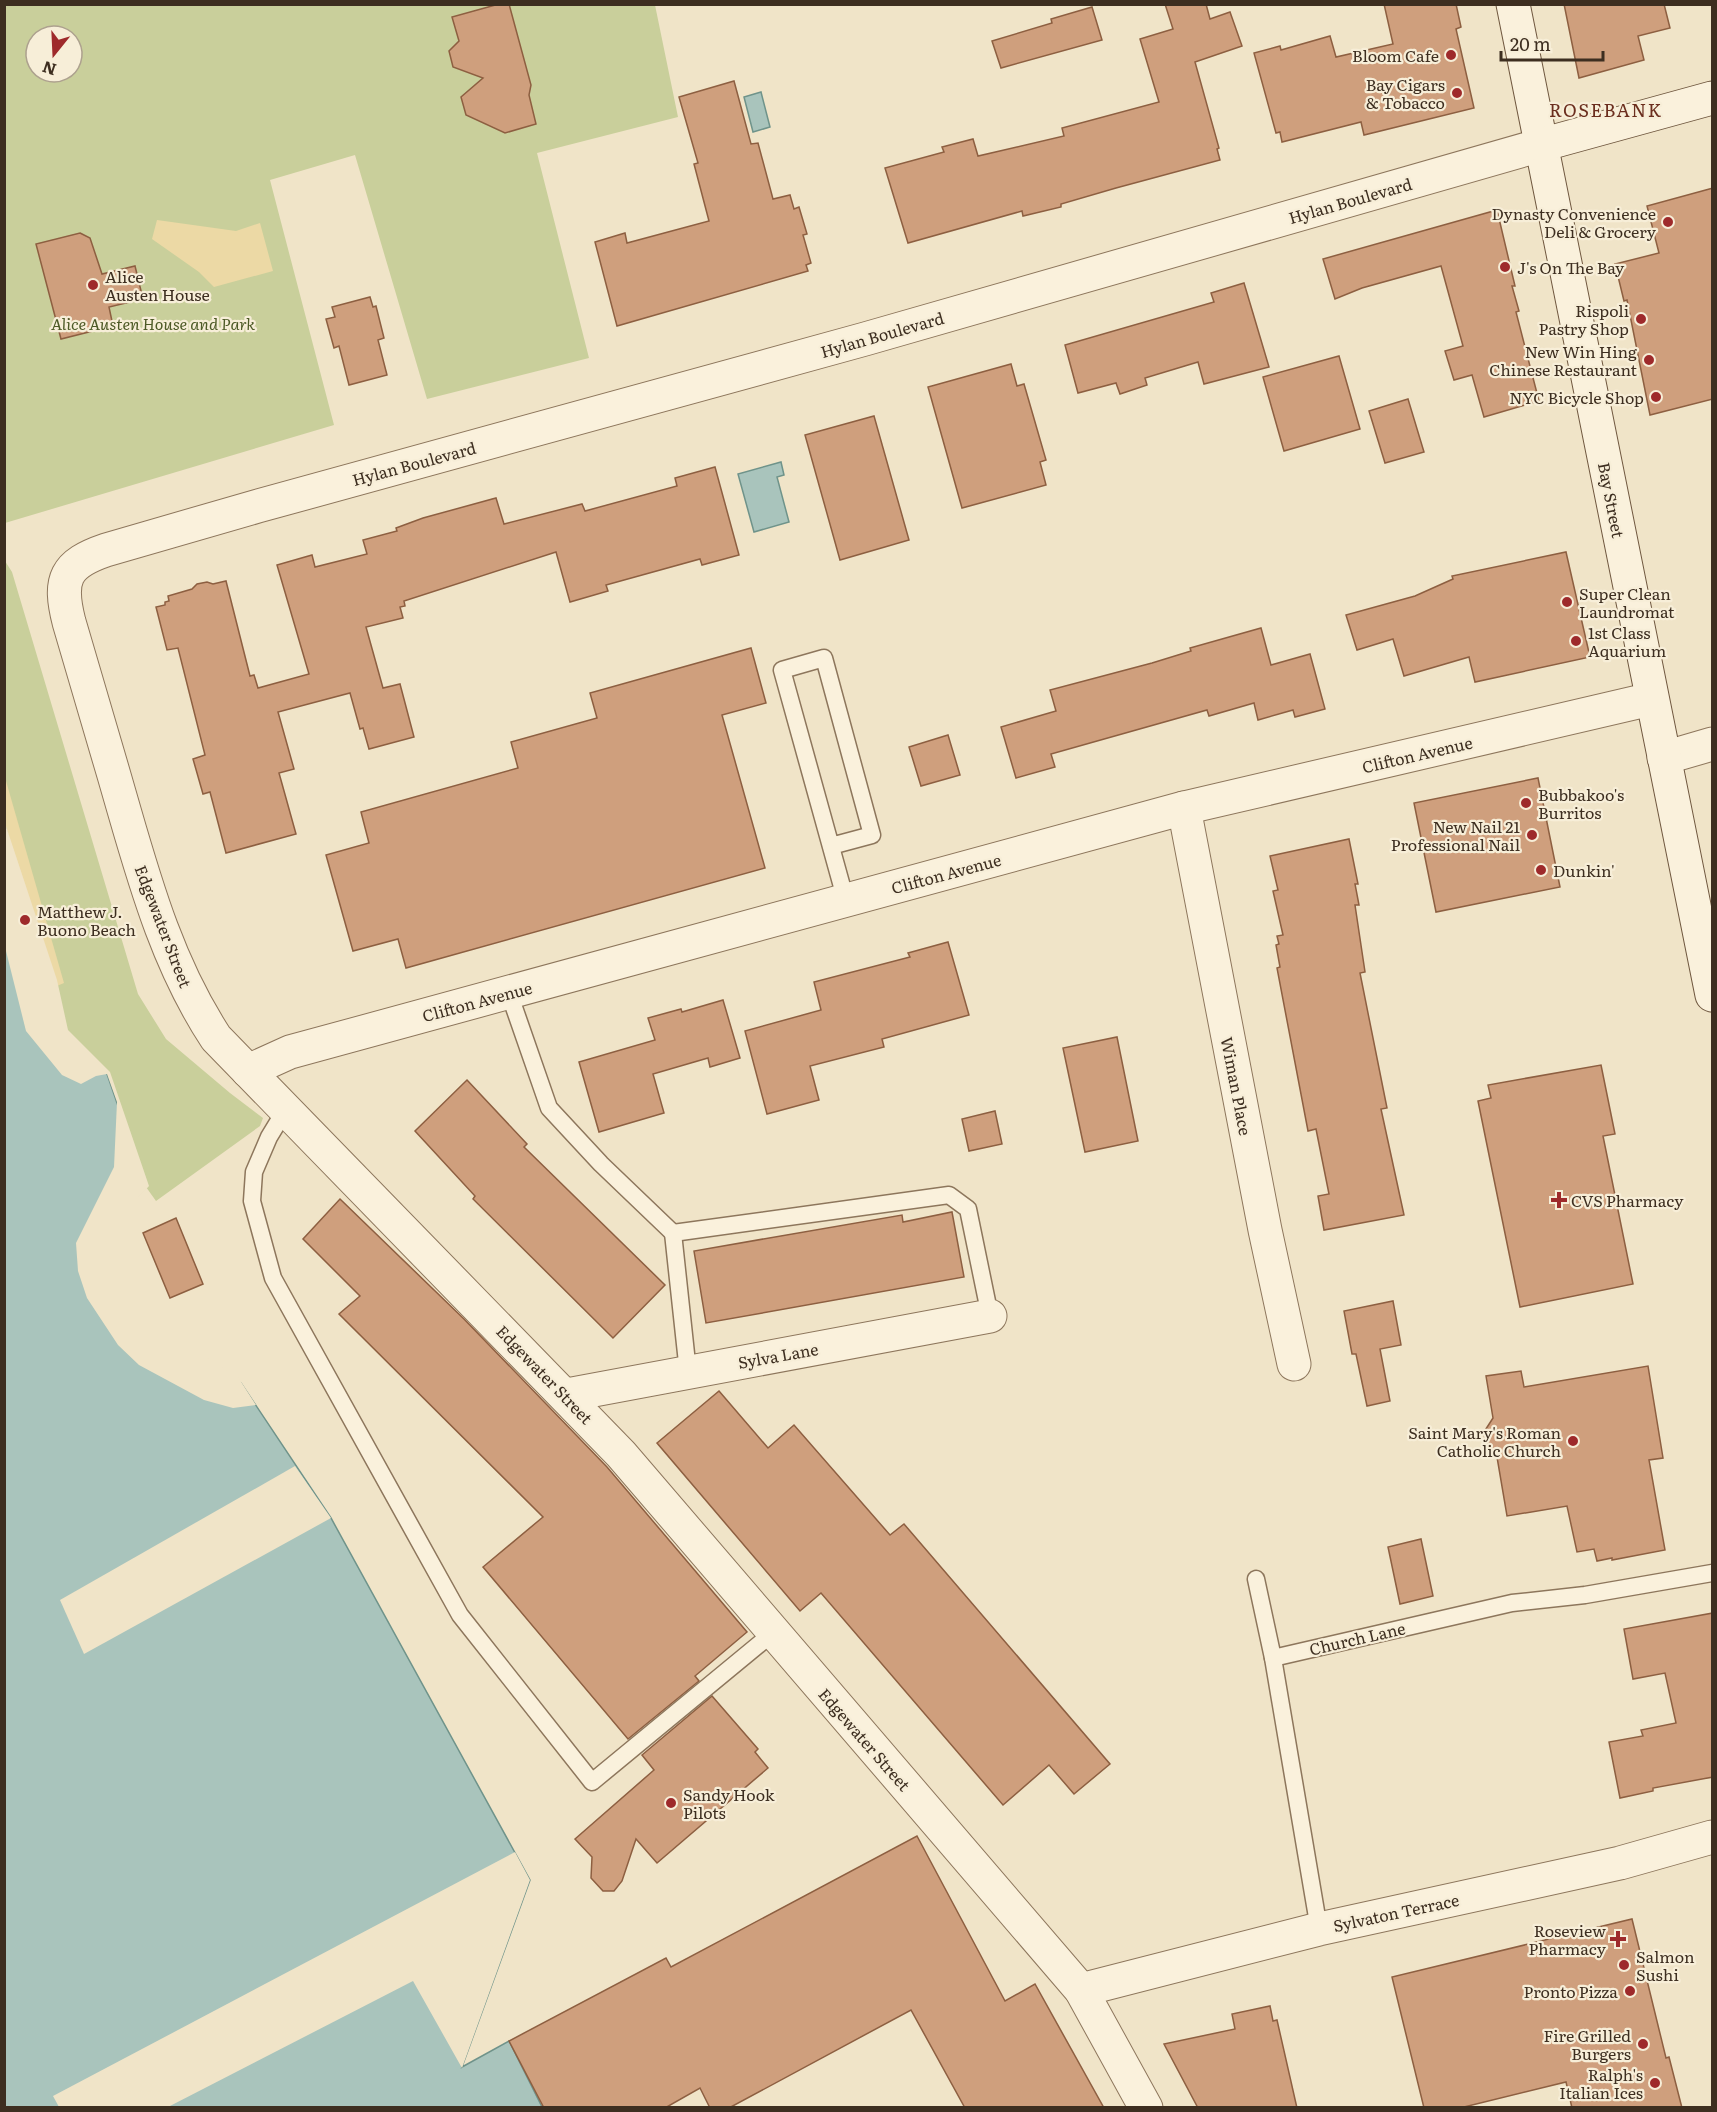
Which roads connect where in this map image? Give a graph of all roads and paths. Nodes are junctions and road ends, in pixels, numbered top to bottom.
1 (1513, 4) edge
2 (1713, 98) edge
3 (1541, 145) junction
4 (65, 584) joint
5 (1651, 699) junction
6 (1713, 744) edge
7 (1664, 758) junction
8 (1184, 808) junction
9 (831, 846) junction
10 (846, 901) junction
11 (508, 993) junction
12 (1713, 996) edge
13 (248, 1071) junction
14 (286, 1109) junction
15 (673, 1233) junction
16 (990, 1316) joint
17 (1294, 1364) dead end
18 (688, 1372) junction
19 (567, 1395) junction
20 (1713, 1573) edge
21 (1256, 1579) dead end
22 (774, 1632) junction
23 (1273, 1658) junction
24 (1713, 1837) edge
25 (1319, 1929) junction
26 (1081, 1990) junction
27 (1146, 2108) edge

1 - 3 street, Bay Street
2 - 3 street, Hylan Boulevard
3 - 4 street, Hylan Boulevard
3 - 5 street, Bay Street
4 - 13 street, Edgewater Street
5 - 7 street, Bay Street
5 - 8 street, Clifton Avenue
6 - 7 street
7 - 12 street, Bay Street
8 - 10 street, Clifton Avenue
8 - 17 street, Wiman Place
9 - 9 lane
9 - 10 lane
10 - 11 street, Clifton Avenue
11 - 13 street, Clifton Avenue
11 - 15 lane
13 - 14 street, Edgewater Street
14 - 19 street, Edgewater Street
14 - 22 lane
15 - 16 lane
15 - 18 lane
16 - 18 street, Sylva Lane
18 - 19 street, Sylva Lane
19 - 22 street, Edgewater Street
20 - 23 lane, Church Lane
21 - 23 lane
22 - 26 street, Edgewater Street
23 - 25 lane
24 - 25 street, Sylvaton Terrace
25 - 26 street, Sylvaton Terrace
26 - 27 street, Edgewater Street

